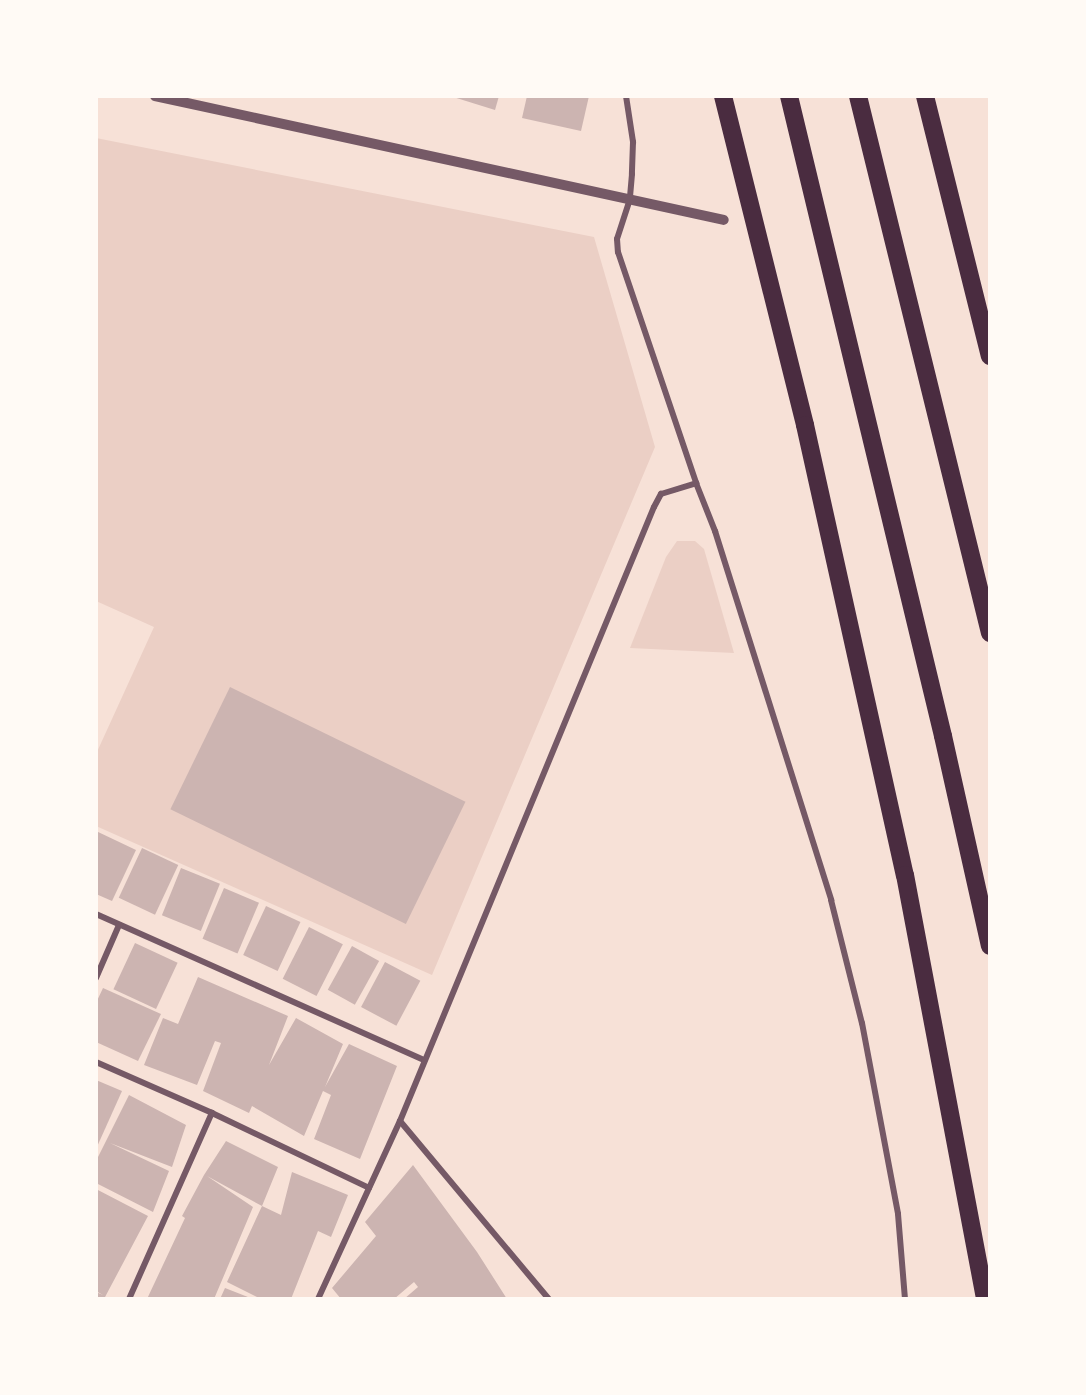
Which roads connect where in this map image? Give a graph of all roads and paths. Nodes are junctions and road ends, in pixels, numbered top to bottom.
1 (155, 96) edge
2 (626, 96) edge
3 (723, 96) edge
4 (789, 96) edge
5 (858, 96) edge
6 (926, 96) edge
7 (630, 199) junction
8 (724, 220) dead end
9 (990, 356) edge
10 (696, 483) junction
11 (990, 633) edge
12 (96, 914) edge
13 (119, 925) junction
14 (990, 946) edge
15 (96, 978) edge
16 (424, 1060) junction
17 (96, 1062) edge
18 (212, 1113) junction
19 (400, 1121) junction
20 (369, 1188) junction
21 (129, 1299) edge
22 (318, 1299) edge
23 (549, 1299) edge
24 (905, 1299) edge
25 (985, 1299) edge

1 - 7 street
2 - 7 street
3 - 25 highway
4 - 14 highway
5 - 11 highway
6 - 9 highway
7 - 8 street
7 - 10 street
10 - 16 street
10 - 24 street
12 - 13 street
13 - 15 street
13 - 16 street
16 - 19 street
17 - 18 street
18 - 20 street
18 - 21 street
19 - 20 street
19 - 23 street
20 - 22 street

